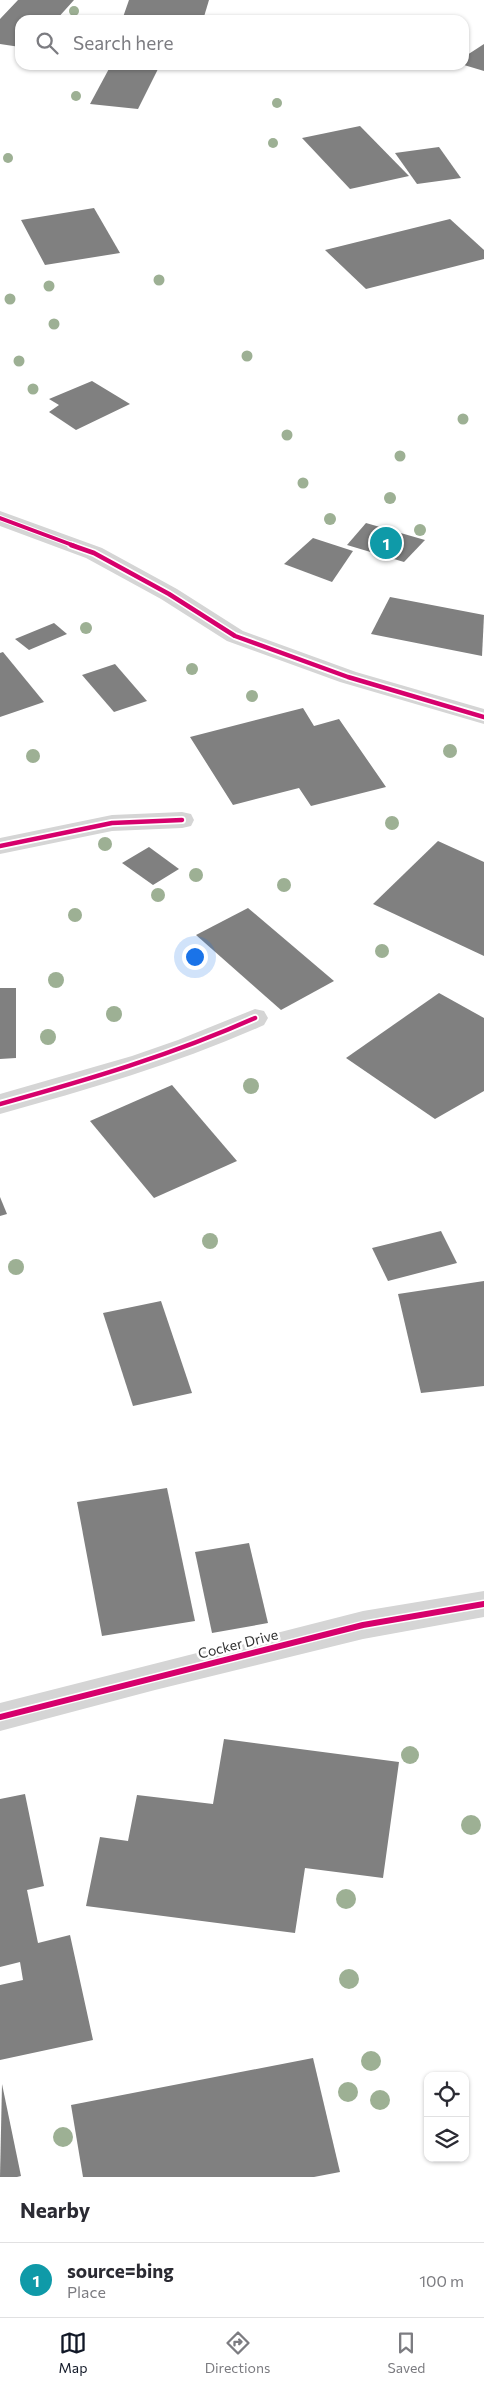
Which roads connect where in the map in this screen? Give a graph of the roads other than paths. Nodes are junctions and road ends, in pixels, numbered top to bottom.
1 (0, 518) edge
2 (484, 717) edge
3 (182, 820) dead end
4 (0, 846) edge
5 (255, 1018) dead end
6 (0, 1104) edge
7 (484, 1604) edge
8 (0, 1717) edge

1 - 2 street
3 - 4 street
5 - 6 street
7 - 8 street, Cocker Drive

